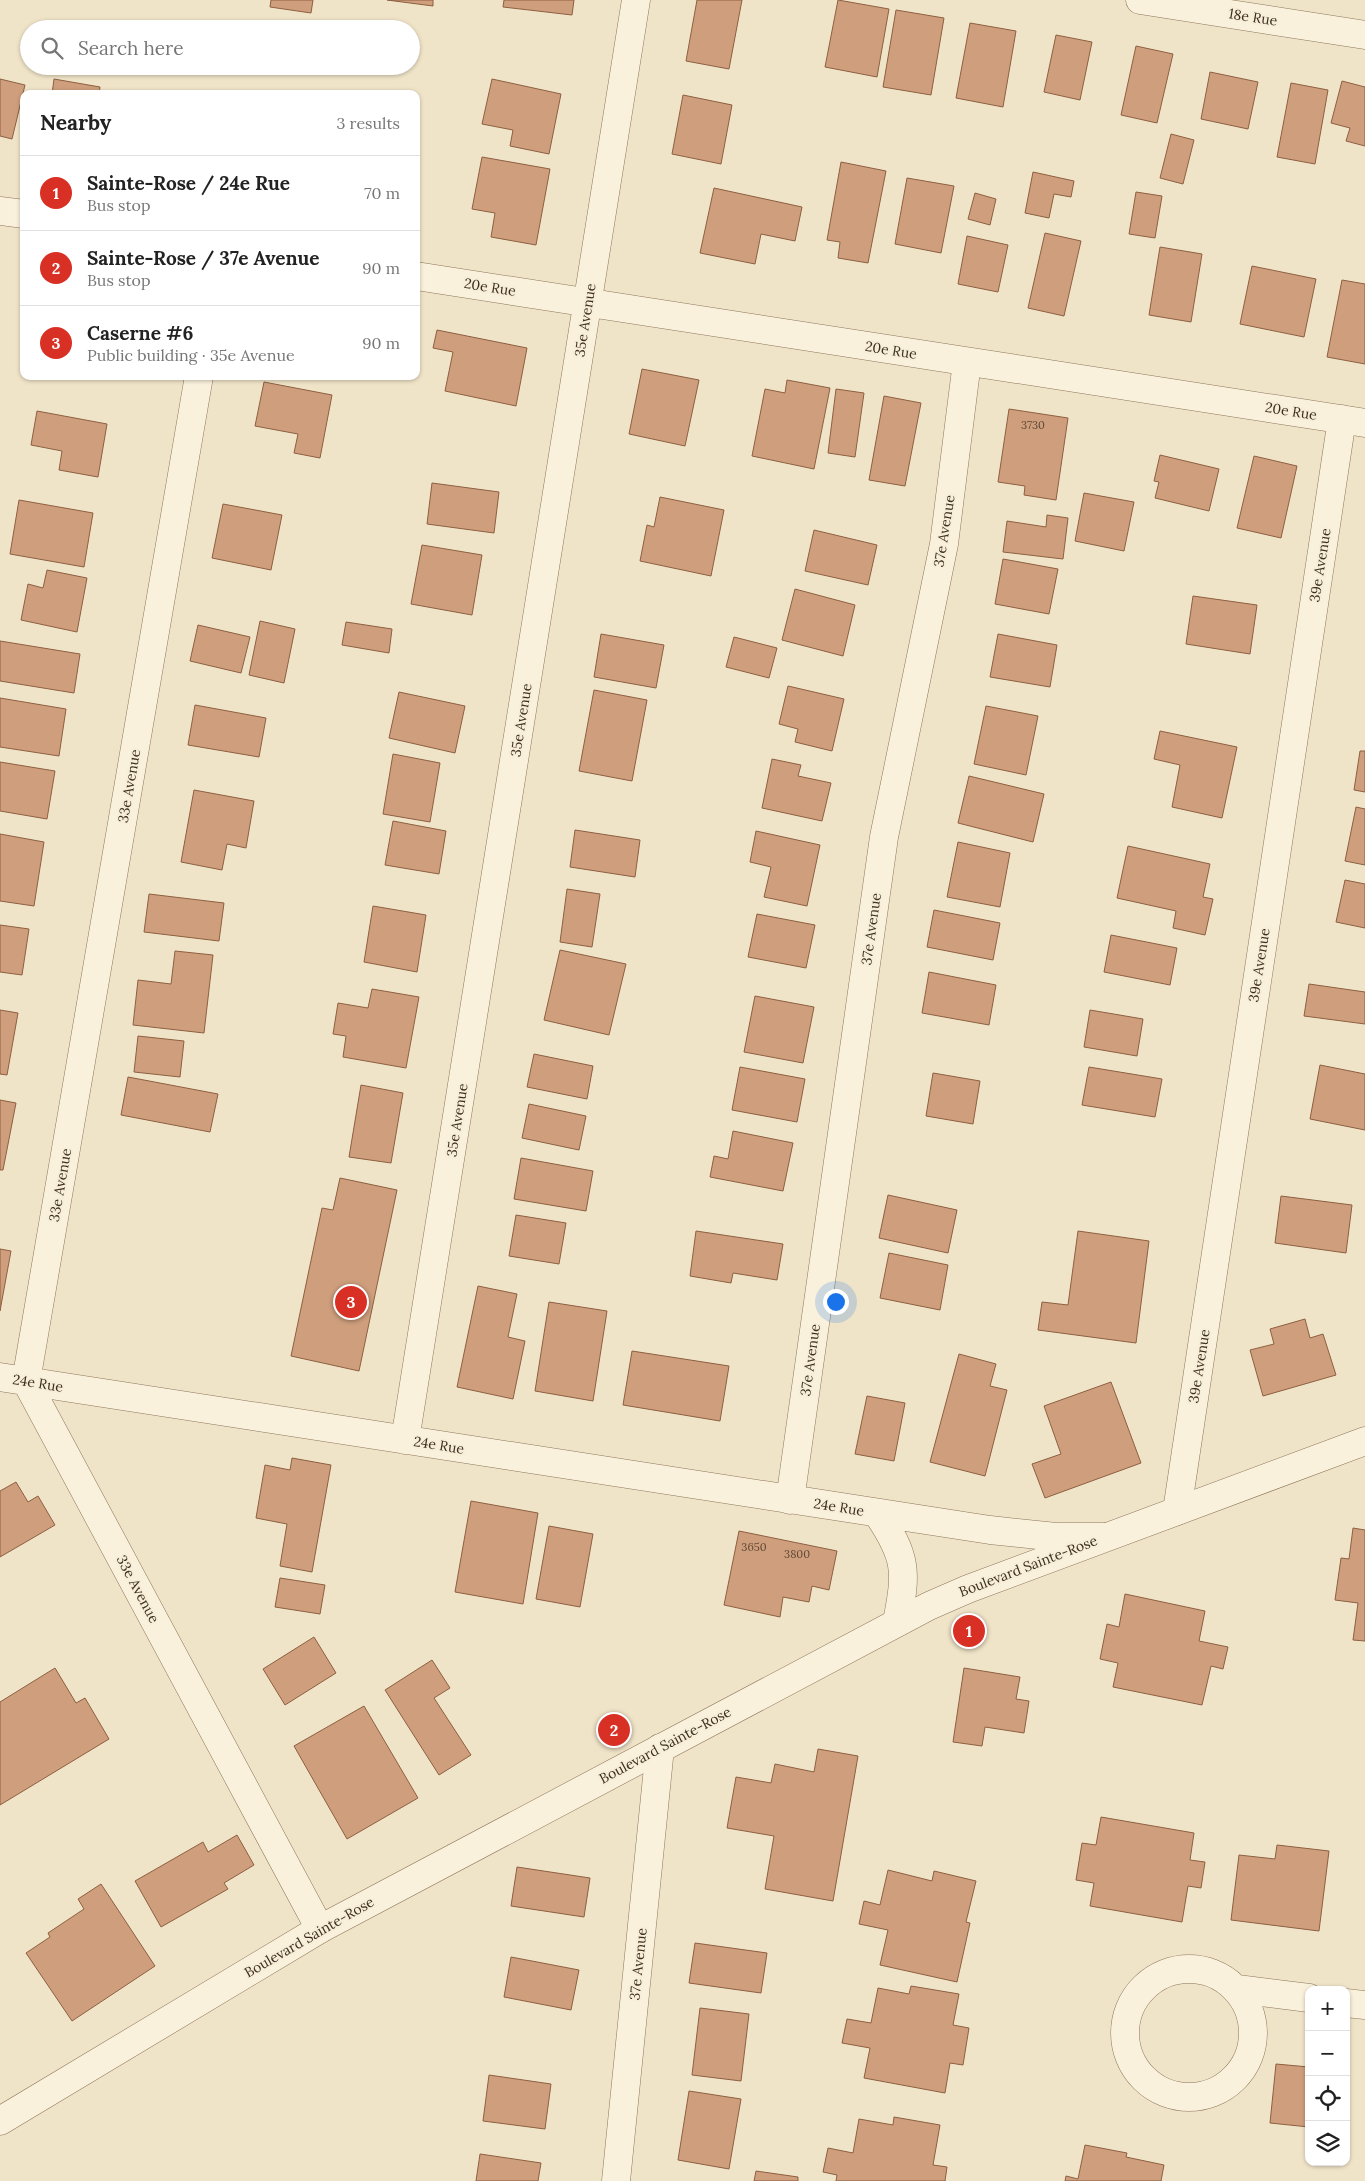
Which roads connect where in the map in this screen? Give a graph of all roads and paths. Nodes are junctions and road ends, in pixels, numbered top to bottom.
1 (636, 0) edge
2 (1140, 0) edge
3 (1365, 35) edge
4 (0, 211) edge
5 (20, 214) edge
6 (420, 277) edge
7 (588, 302) junction
8 (967, 362) junction
9 (198, 380) edge
10 (1353, 421) edge
11 (0, 1377) edge
12 (26, 1381) junction
13 (0, 1398) edge
14 (406, 1440) junction
15 (1365, 1442) edge
16 (790, 1500) junction
17 (1177, 1511) junction
18 (877, 1514) junction
19 (1104, 1538) junction
20 (897, 1622) junction
21 (660, 1748) junction
22 (320, 1928) junction
23 (1237, 1989) junction
24 (1305, 1998) edge
25 (1350, 2003) edge
26 (1365, 2005) edge
27 (0, 2121) edge
28 (616, 2181) edge

1 - 7 street, 35e Avenue
2 - 3 street, 18e Rue
4 - 5 street
6 - 7 street, 20e Rue
7 - 8 street, 20e Rue
7 - 14 street, 35e Avenue
8 - 10 street, 20e Rue
8 - 16 street, 37e Avenue
9 - 12 street, 33e Avenue
10 - 17 street, 39e Avenue
11 - 12 street, 24e Rue
12 - 13 street
12 - 14 street, 24e Rue
12 - 22 street, 33e Avenue
14 - 16 street, 24e Rue
15 - 17 street, Boulevard Sainte-Rose
16 - 18 street, 24e Rue
17 - 19 street, Boulevard Sainte-Rose
18 - 19 street, 24e Rue
18 - 20 street, 24e Rue
19 - 20 street, Boulevard Sainte-Rose
20 - 21 street, Boulevard Sainte-Rose
21 - 22 street, Boulevard Sainte-Rose
21 - 28 street, 37e Avenue
22 - 27 street, Boulevard Sainte-Rose
23 - 23 street
23 - 24 street
25 - 26 street

